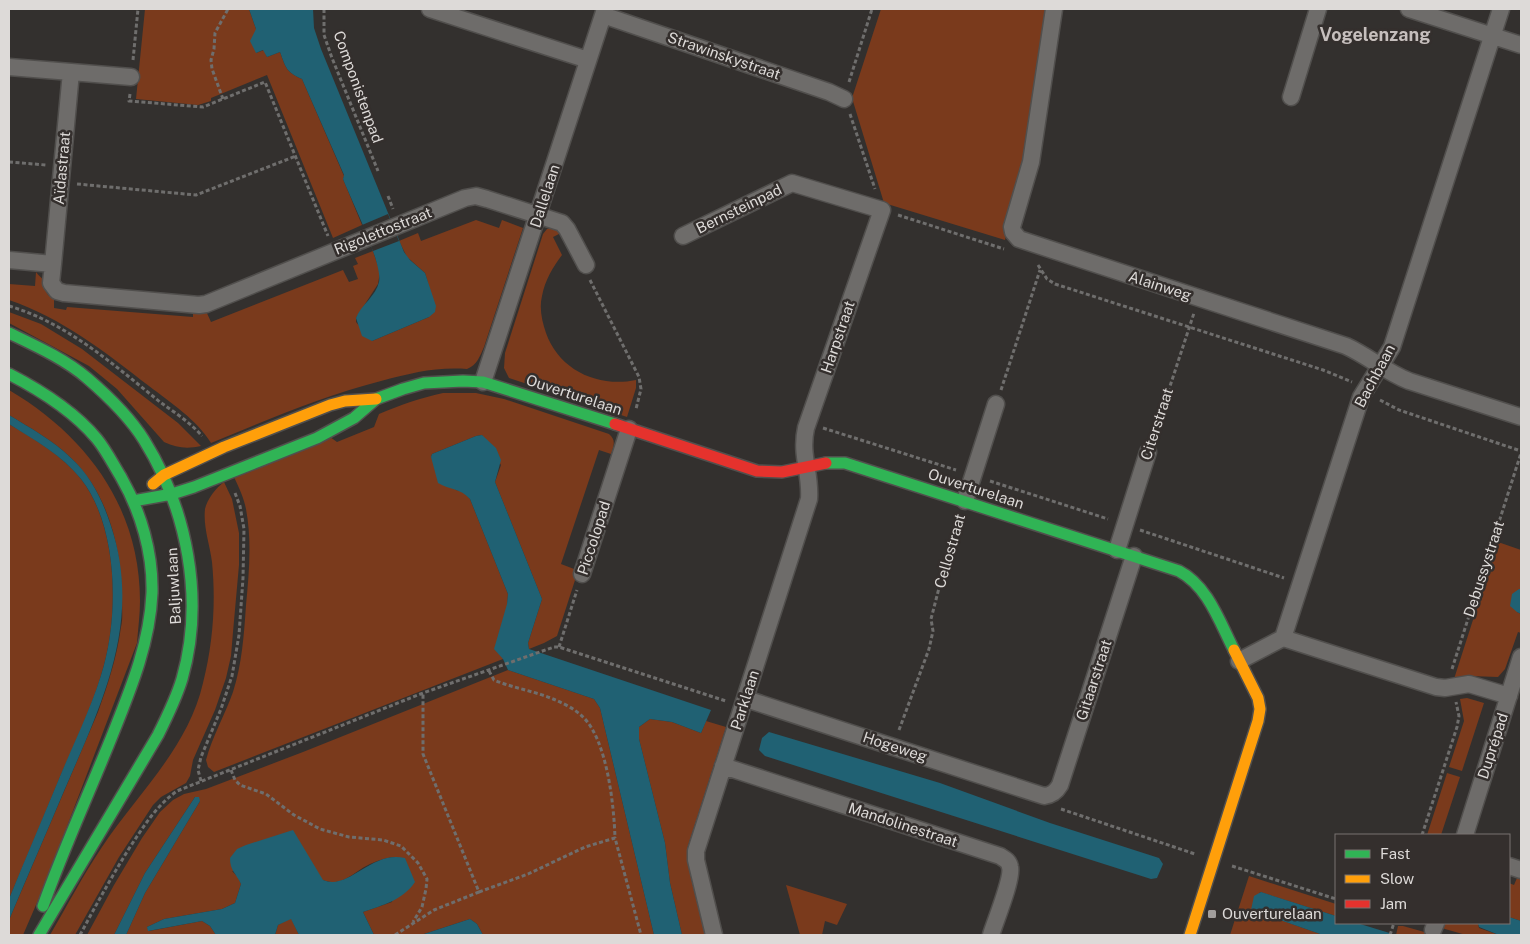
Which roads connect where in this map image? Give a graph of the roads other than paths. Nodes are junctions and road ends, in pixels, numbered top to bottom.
1 (430, 9) edge
2 (1054, 9) edge
3 (1318, 9) edge
4 (1409, 9) edge
5 (1501, 9) edge
6 (604, 12) edge
7 (1492, 36) junction
8 (1521, 46) edge
9 (588, 60) junction
10 (9, 67) edge
11 (70, 72) junction
12 (131, 77) road end
13 (1291, 97) dead end
14 (844, 98) road end
15 (882, 210) joint
16 (538, 216) junction
17 (683, 236) dead end
18 (9, 260) edge
19 (53, 264) junction
20 (586, 265) road end
21 (9, 333) edge
22 (1380, 366) junction
23 (9, 374) edge
24 (483, 382) junction
25 (376, 399) junction
26 (996, 404) road end
27 (1521, 417) edge
28 (629, 429) junction
29 (1148, 452) road end
30 (806, 466) junction
31 (164, 475) junction
32 (172, 494) junction
33 (133, 501) junction
34 (965, 501) junction
35 (1117, 550) junction
36 (1134, 556) junction
37 (582, 574) road end
38 (1283, 638) junction
39 (1521, 657) edge
40 (1238, 661) junction
41 (1509, 696) junction
42 (744, 702) junction
43 (723, 766) junction
44 (1044, 796) joint
45 (1465, 834) edge
46 (34, 935) edge
47 (39, 935) edge
48 (714, 935) edge
49 (991, 935) edge
50 (1190, 935) edge

1 - 9 street
2 - 22 street, Alainweg
3 - 13 street
4 - 7 street
5 - 7 street, Bachbaan
6 - 9 street, Dallelaan
6 - 14 street, Strawinskystraat
7 - 8 street
7 - 22 street, Bachbaan
9 - 16 street, Dallelaan
10 - 11 street
11 - 12 street
11 - 19 street, Aïdastraat
15 - 17 street, Bernsteinpad
15 - 30 street, Harpstraat
16 - 19 street, Rigolettostraat
16 - 20 street, Rigolettostraat
16 - 24 street, Dallelaan
18 - 19 street
21 - 31 street, Baljuwlaan
22 - 27 street, Alainweg
22 - 38 street, Bachbaan
23 - 33 street, Baljuwlaan
24 - 25 street, Ouverturelaan
24 - 28 street, Ouverturelaan
25 - 31 street, Ouverturelaan
25 - 32 street, Ouverturelaan
26 - 34 street, Cellostraat
28 - 30 street, Ouverturelaan
28 - 37 street, Piccolopad
29 - 35 street, Citerstraat
30 - 34 street, Ouverturelaan
30 - 42 street, Parklaan
31 - 32 street, Baljuwlaan
31 - 33 street, Ouverturelaan
32 - 33 street, Ouverturelaan
32 - 47 street, Baljuwlaan
33 - 46 street, Baljuwlaan
34 - 35 street, Ouverturelaan
35 - 36 street, Ouverturelaan
36 - 40 street, Ouverturelaan
36 - 44 street, Gitaarstraat
38 - 40 street
38 - 41 street
39 - 41 street, Duprépad
40 - 50 street, Ouverturelaan
41 - 45 street, Duprépad
42 - 43 street, Parklaan
42 - 44 street, Hogeweg
43 - 48 street, Parklaan
43 - 49 street, Mandolinestraat

